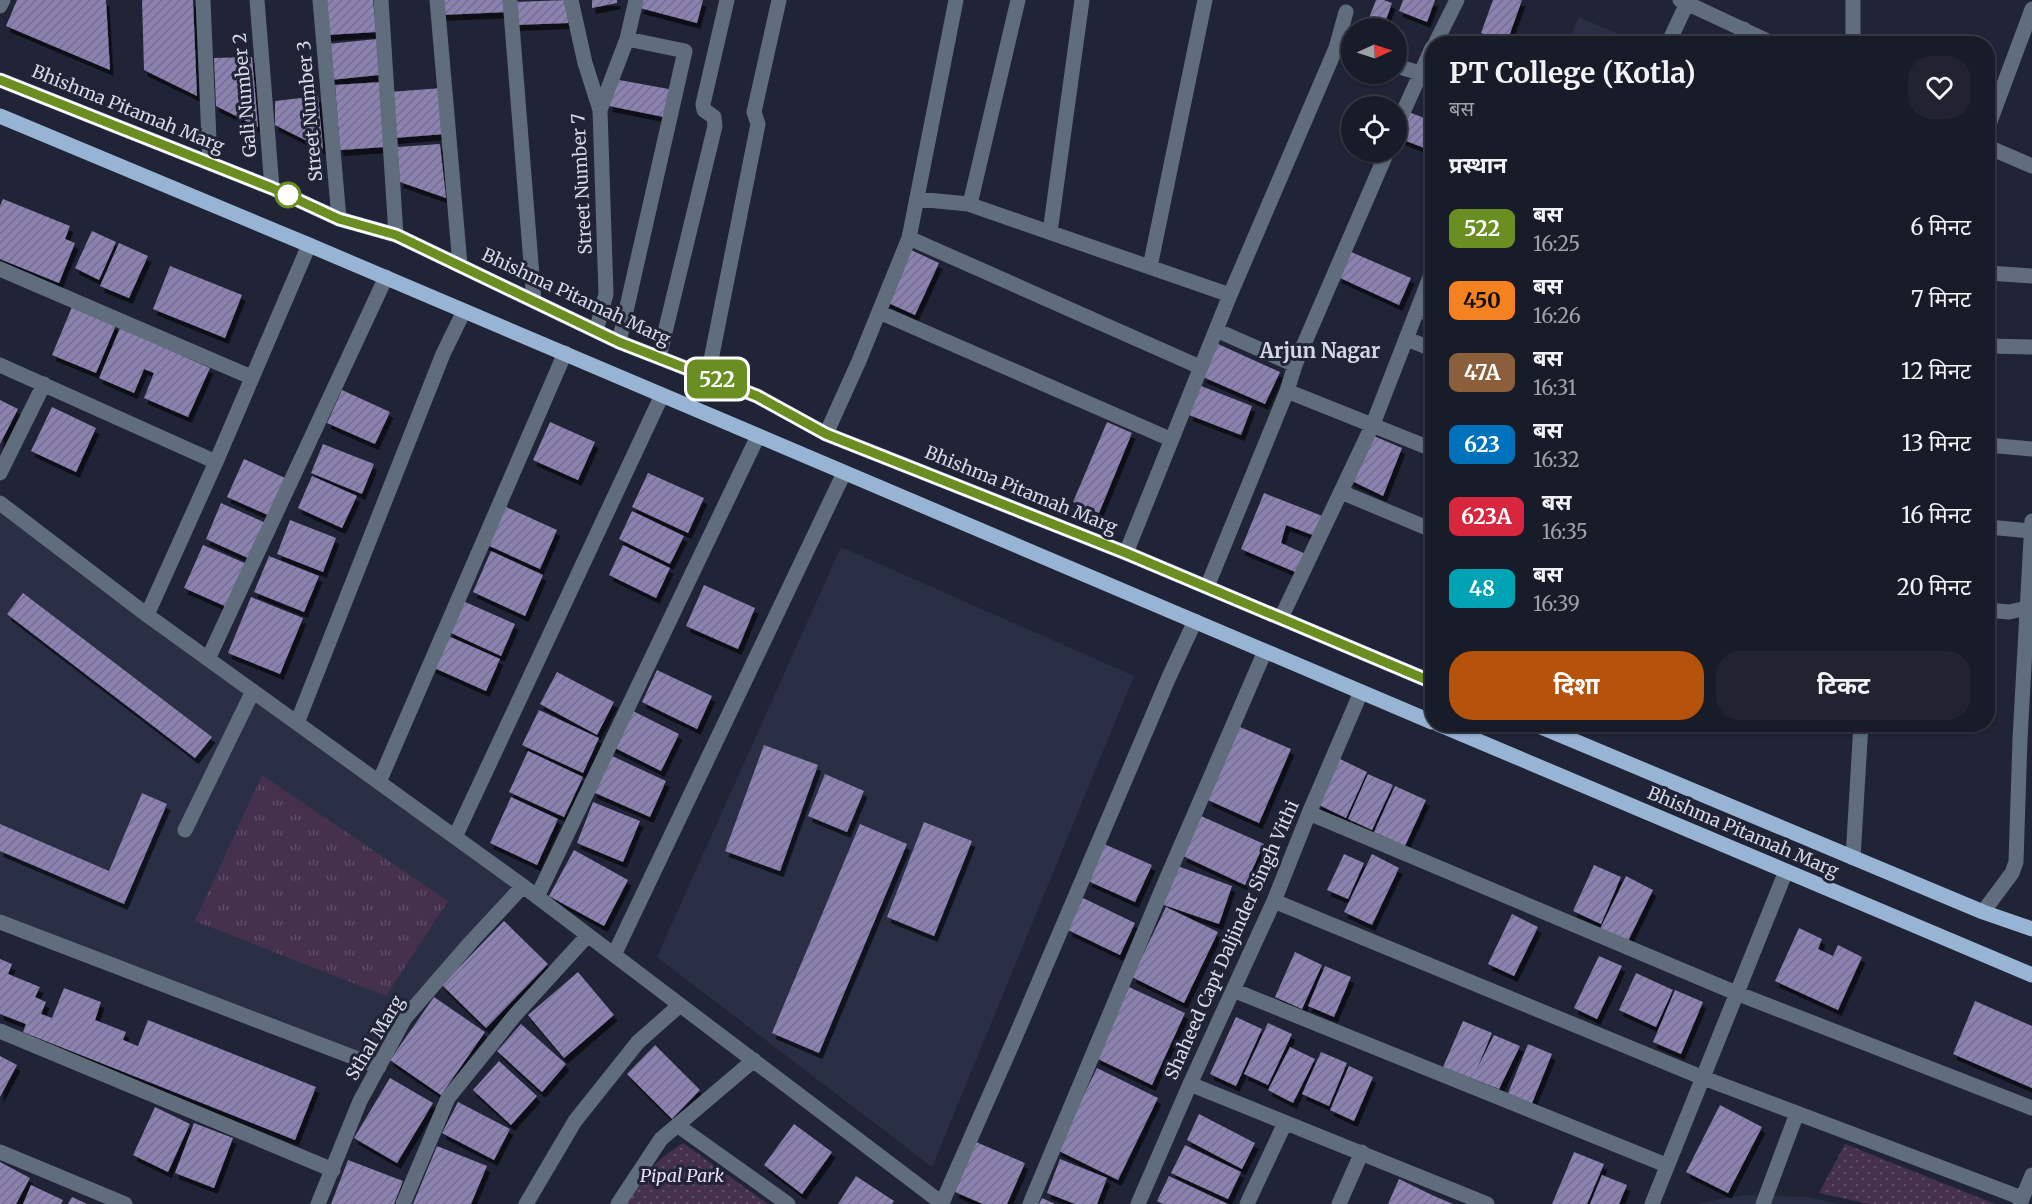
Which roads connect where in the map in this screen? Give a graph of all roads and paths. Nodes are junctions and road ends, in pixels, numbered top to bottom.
1 (3, 0) edge
2 (203, 0) edge
3 (257, 0) edge
4 (320, 0) edge
5 (381, 0) edge
6 (437, 0) edge
7 (510, 0) edge
8 (571, 0) edge
9 (636, 0) edge
10 (727, 0) edge
11 (779, 0) edge
12 (956, 0) edge
13 (1018, 0) edge
14 (1082, 0) edge
15 (1205, 0) edge
16 (1457, 0) edge
17 (1853, 0) edge
18 (1683, 2) edge
19 (0, 6) edge
20 (2032, 9) edge
21 (1346, 12) dead end
22 (1744, 29) junction
23 (1439, 36) edge
24 (1671, 36) edge
25 (1740, 36) edge
26 (1758, 36) edge
27 (1853, 36) edge
28 (627, 39) junction
29 (1336, 48) junction
30 (1341, 49) edge
31 (1425, 63) edge
32 (1407, 69) edge
33 (1420, 73) junction
34 (0, 80) edge
35 (1407, 103) edge
36 (1995, 108) edge
37 (600, 110) junction
38 (0, 116) edge
39 (1995, 150) edge
40 (1383, 162) edge
41 (210, 163) junction
42 (2032, 166) edge
43 (272, 188) junction
44 (917, 199) junction
45 (970, 204) junction
46 (339, 219) junction
47 (1050, 232) junction
48 (396, 235) junction
49 (909, 238) junction
50 (309, 245) junction
51 (460, 265) junction
52 (1150, 267) junction
53 (0, 269) edge
54 (1995, 273) edge
55 (2032, 276) edge
56 (386, 278) junction
57 (1425, 291) edge
58 (1230, 295) junction
59 (534, 301) junction
60 (464, 311) junction
61 (879, 312) junction
62 (1216, 330) junction
63 (596, 331) junction
64 (1407, 339) junction
65 (619, 342) junction
66 (1425, 346) edge
67 (1995, 346) edge
68 (2032, 347) edge
69 (565, 353) junction
70 (659, 357) junction
71 (0, 365) edge
72 (1295, 365) junction
73 (1200, 367) junction
74 (708, 375) junction
75 (251, 377) junction
76 (44, 384) junction
77 (1287, 391) junction
78 (663, 395) junction
79 (1373, 424) junction
80 (826, 434) junction
81 (758, 436) junction
82 (1170, 439) junction
83 (1425, 446) edge
84 (1995, 446) edge
85 (2032, 449) edge
86 (216, 462) junction
87 (0, 473) edge
88 (844, 473) junction
89 (1341, 492) junction
90 (0, 503) edge
91 (2032, 526) edge
92 (1425, 527) edge
93 (1995, 527) edge
94 (1126, 553) junction
95 (1207, 587) junction
96 (2027, 608) junction
97 (1995, 611) edge
98 (147, 615) junction
99 (1281, 618) junction
100 (1195, 621) junction
101 (1265, 651) junction
102 (208, 659) junction
103 (1425, 679) edge
104 (253, 692) junction
105 (1361, 692) junction
106 (1425, 719) edge
107 (297, 723) junction
108 (1457, 732) edge
109 (1553, 732) edge
110 (1861, 732) edge
111 (2026, 740) edge
112 (379, 782) junction
113 (1309, 813) junction
114 (185, 830) dead end
115 (455, 837) junction
116 (1853, 858) junction
117 (1786, 871) junction
118 (523, 886) junction
119 (537, 897) junction
120 (1274, 901) junction
121 (1983, 912) junction
122 (0, 922) edge
123 (2032, 929) edge
124 (588, 935) junction
125 (615, 955) junction
126 (2032, 975) edge
127 (1233, 990) junction
128 (1736, 993) junction
129 (680, 1005) junction
130 (0, 1031) edge
131 (753, 1060) junction
132 (379, 1067) junction
133 (1701, 1077) junction
134 (1190, 1084) junction
135 (2032, 1108) edge
136 (1797, 1113) junction
137 (1285, 1123) junction
138 (677, 1125) junction
139 (0, 1152) edge
140 (1362, 1152) junction
141 (1666, 1165) junction
142 (333, 1170) junction
143 (2032, 1175) edge
144 (2021, 1201) edge
145 (125, 1204) edge
146 (318, 1204) edge
147 (403, 1204) edge
148 (526, 1204) edge
149 (618, 1204) edge
150 (788, 1204) edge
151 (943, 1204) edge
152 (1030, 1204) edge
153 (1138, 1204) edge
154 (1247, 1204) edge
155 (1339, 1204) edge
156 (1487, 1204) edge
157 (1652, 1204) edge
158 (1763, 1204) edge

1 - 19 street
2 - 41 street
3 - 43 street, Gali Number 2
4 - 46 street, Street Number 3
5 - 48 street
6 - 51 street
7 - 59 street
8 - 37 street, Street Number 7
9 - 28 street
10 - 70 street
11 - 74 street
12 - 44 street
13 - 45 street
14 - 47 street
15 - 52 street
16 - 23 street
17 - 27 street
18 - 22 street
18 - 24 street
20 - 36 street
21 - 29 street
22 - 25 street
22 - 26 street
28 - 37 street
28 - 65 street
29 - 30 street
29 - 58 street
31 - 33 street
32 - 33 street
33 - 35 street
34 - 41 main road, Bhishma Pitamah Marg
37 - 63 street, Street Number 7
38 - 50 main road
39 - 42 street
40 - 72 street
41 - 43 main road, Bhishma Pitamah Marg
43 - 46 main road, Bhishma Pitamah Marg
44 - 45 street
44 - 49 street
45 - 47 street
46 - 48 main road, Bhishma Pitamah Marg
47 - 52 street
48 - 51 main road, Bhishma Pitamah Marg
49 - 61 street
49 - 73 street
50 - 56 main road
50 - 75 street
51 - 59 main road, Bhishma Pitamah Marg
52 - 58 street
53 - 75 street
54 - 55 street
56 - 60 main road
56 - 102 street
57 - 64 street
58 - 62 street
59 - 63 main road, Bhishma Pitamah Marg
60 - 69 main road
60 - 107 street
61 - 80 street
61 - 82 street
62 - 72 street
62 - 73 street
63 - 65 main road, Bhishma Pitamah Marg
64 - 66 street
64 - 79 street
65 - 70 main road, Bhishma Pitamah Marg
67 - 68 street
69 - 78 main road
69 - 112 street
70 - 74 main road, Bhishma Pitamah Marg
71 - 76 street
72 - 77 street
73 - 82 street
74 - 80 main road, Bhishma Pitamah Marg
75 - 86 street
76 - 86 street
76 - 87 street
77 - 79 street
77 - 95 street
78 - 81 main road
78 - 115 street
79 - 83 street
79 - 89 street
80 - 94 main road, Bhishma Pitamah Marg
81 - 88 main road
81 - 119 street
82 - 94 street
84 - 85 street
86 - 98 street
88 - 100 main road
88 - 125 street
89 - 92 street
89 - 99 street
90 - 98 street
91 - 93 street
91 - 96 street
94 - 95 main road, Bhishma Pitamah Marg
95 - 99 main road, Bhishma Pitamah Marg
96 - 97 street
96 - 111 street
98 - 102 street
99 - 103 main road, Bhishma Pitamah Marg
100 - 101 main road
100 - 151 street
101 - 105 main road
101 - 152 street
102 - 104 street
104 - 107 street
104 - 114 street
105 - 106 main road
105 - 113 street, Shaheed Capt Daljinder Singh Vithi
107 - 112 street
108 - 117 main road, Bhishma Pitamah Marg
109 - 116 main road, Bhishma Pitamah Marg
110 - 116 street
111 - 121 street
112 - 115 street
113 - 120 street, Shaheed Capt Daljinder Singh Vithi
113 - 128 street
115 - 118 street
116 - 121 main road, Bhishma Pitamah Marg
117 - 126 main road, Bhishma Pitamah Marg
117 - 128 street
118 - 119 street
118 - 132 street, Sthal Marg
119 - 124 street
120 - 127 street, Shaheed Capt Daljinder Singh Vithi
120 - 133 street
121 - 123 main road, Bhishma Pitamah Marg
122 - 132 street
124 - 125 street
124 - 147 street
125 - 129 street
127 - 134 street, Shaheed Capt Daljinder Singh Vithi
127 - 141 street
128 - 133 street
128 - 135 street
129 - 131 street
129 - 148 street
130 - 142 street
131 - 138 street
131 - 151 street
132 - 142 street, Sthal Marg
133 - 136 street
133 - 141 street
134 - 137 street
134 - 153 street, Shaheed Capt Daljinder Singh Vithi
136 - 144 street
136 - 158 street
137 - 140 street
137 - 154 street
138 - 149 street
138 - 150 street
139 - 145 street
140 - 155 street
140 - 156 street
141 - 157 street
142 - 146 street, Sthal Marg
143 - 144 street

